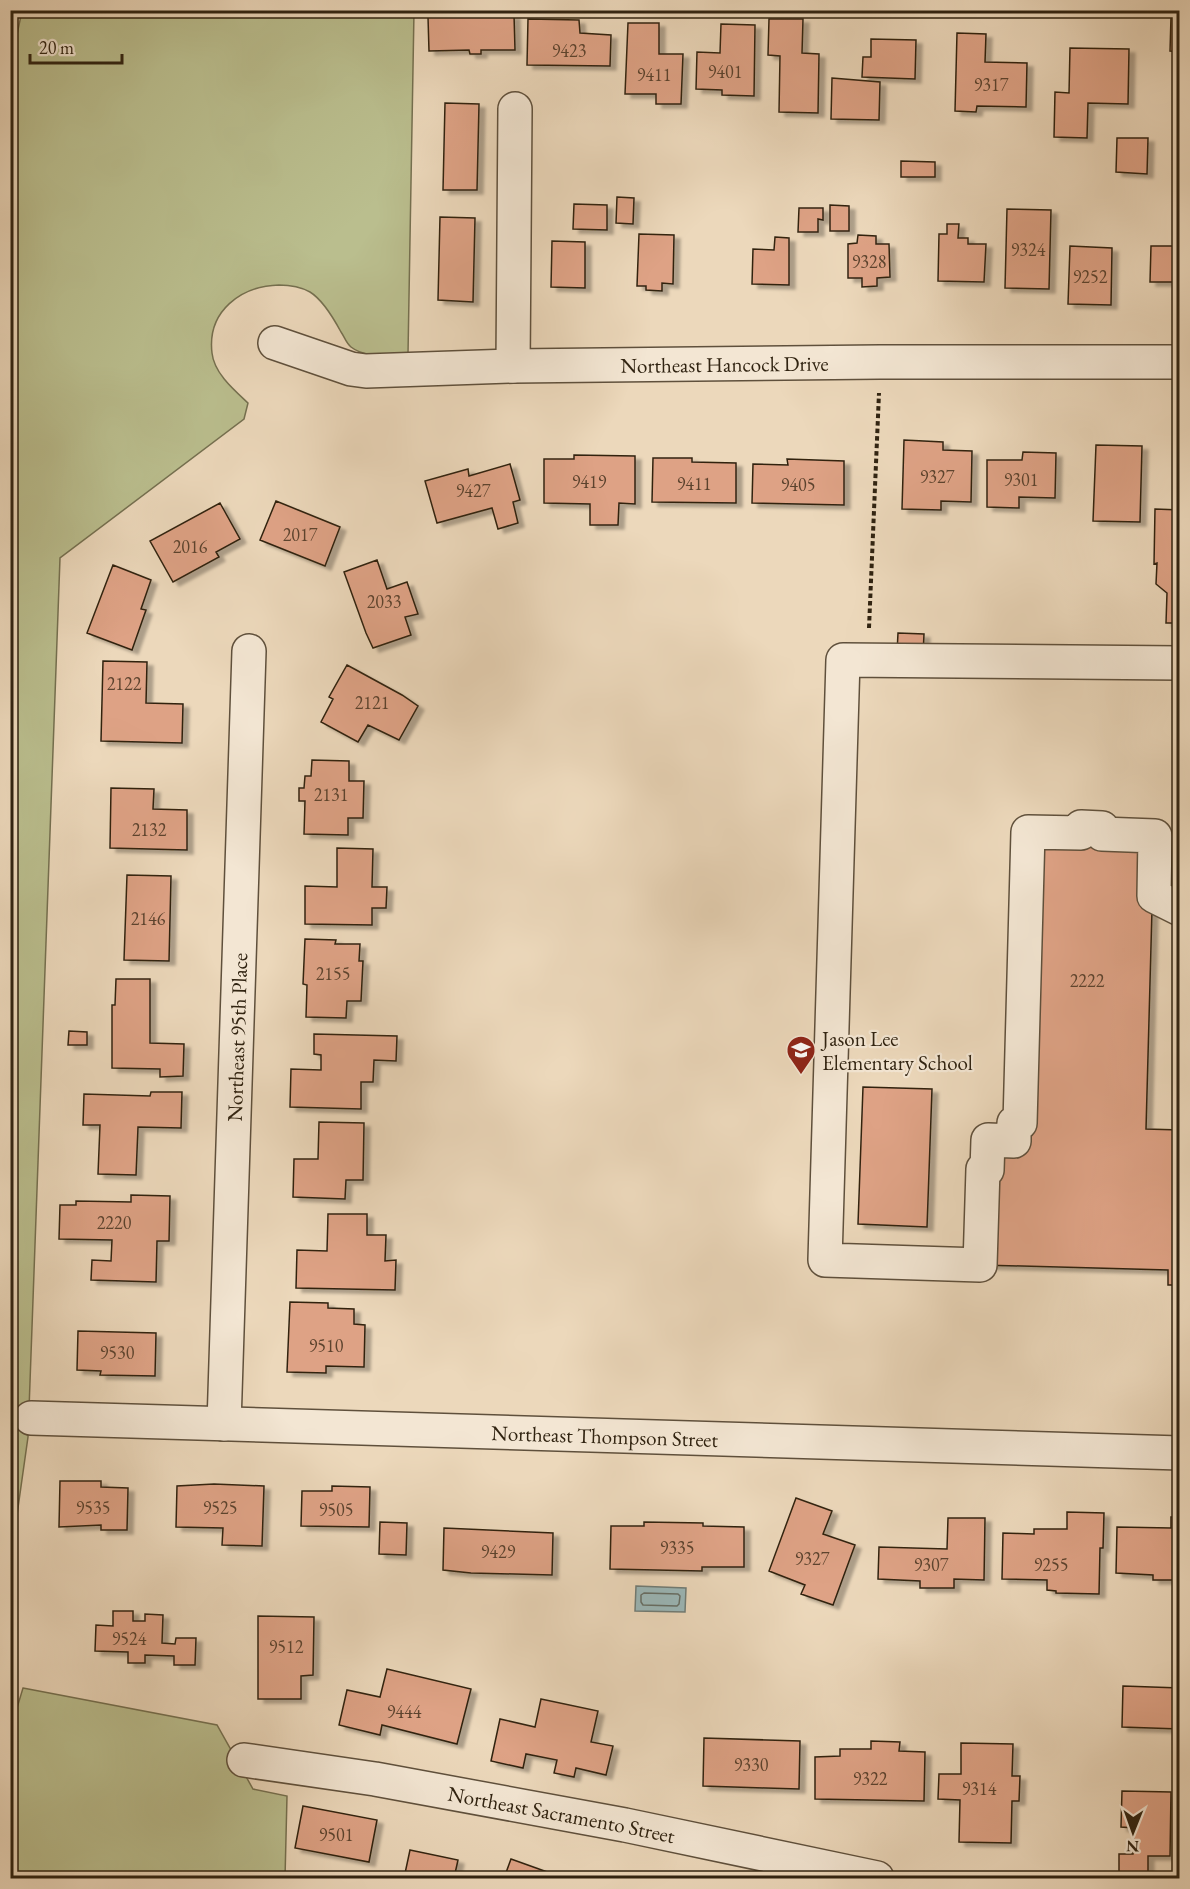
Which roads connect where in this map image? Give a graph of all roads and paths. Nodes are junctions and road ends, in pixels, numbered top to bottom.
1 (515, 109) dead end
2 (275, 343) dead end
3 (880, 362) junction
4 (1179, 362) edge
5 (513, 366) junction
6 (249, 651) dead end
7 (868, 659) junction
8 (1179, 663) edge
9 (1179, 909) edge
10 (31, 1418) dead end
11 (224, 1424) junction
12 (1179, 1453) edge
13 (244, 1760) dead end
14 (878, 1878) edge

1 - 5 street
2 - 5 street, Northeast Hancock Drive
3 - 4 street, Northeast Hancock Drive
3 - 5 street, Northeast Hancock Drive
3 - 7 path
6 - 11 street, Northeast 95th Place
7 - 8 street
7 - 9 street
10 - 11 street, Northeast Thompson Street
11 - 12 street, Northeast Thompson Street
13 - 14 street, Northeast Sacramento Street

